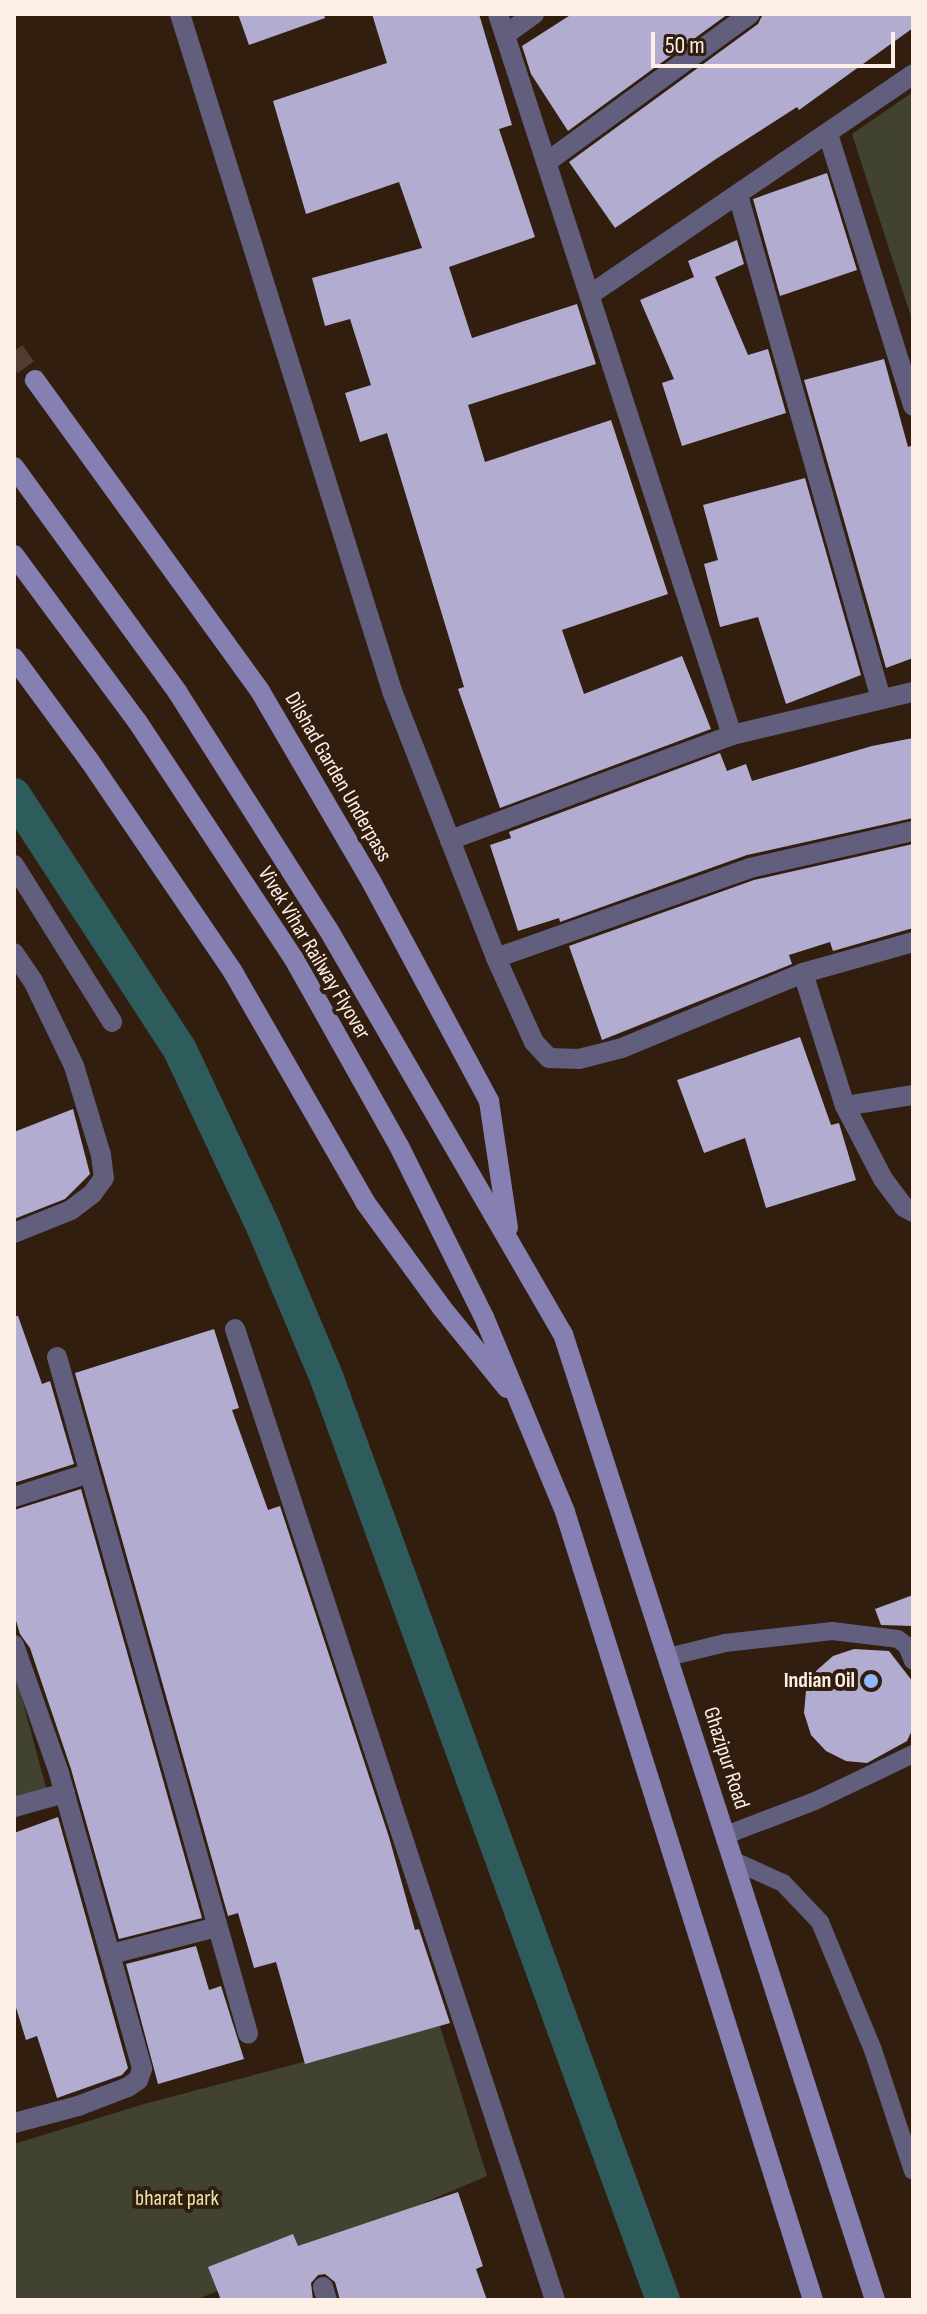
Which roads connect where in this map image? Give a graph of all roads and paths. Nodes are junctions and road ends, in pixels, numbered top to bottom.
1 (180, 14) edge
2 (498, 14) edge
3 (534, 14) edge
4 (750, 14) edge
5 (505, 35) junction
6 (913, 74) edge
7 (828, 134) junction
8 (547, 162) junction
9 (738, 195) junction
10 (591, 294) junction
11 (35, 380) tunnel mouth
12 (913, 406) edge
13 (14, 467) edge
14 (14, 555) edge
15 (14, 658) edge
16 (913, 692) edge
17 (881, 699) junction
18 (732, 735) junction
19 (913, 831) edge
20 (450, 840) junction
21 (14, 865) edge
22 (913, 942) edge
23 (14, 953) edge
24 (496, 958) junction
25 (803, 973) junction
26 (112, 1022) dead end
27 (913, 1095) edge
28 (845, 1106) junction
29 (913, 1212) edge
30 (14, 1233) edge
31 (510, 1240) junction
32 (235, 1329) dead end
33 (57, 1357) dead end
34 (522, 1406) junction
35 (89, 1473) junction
36 (14, 1497) edge
37 (14, 1645) edge
38 (668, 1657) junction
39 (913, 1661) edge
40 (913, 1754) edge
41 (65, 1793) junction
42 (14, 1807) edge
43 (726, 1835) junction
44 (734, 1861) junction
45 (217, 1927) junction
46 (111, 1954) junction
47 (248, 2034) dead end
48 (16, 2118) edge
49 (913, 2171) edge
50 (555, 2300) edge
51 (813, 2300) edge
52 (875, 2300) edge

1 - 20 street
2 - 5 street
3 - 5 street
4 - 8 street
5 - 8 street
6 - 7 street
7 - 9 street
7 - 12 street
8 - 10 street
9 - 10 street
9 - 17 street
10 - 18 street
11 - 31 main road, Dilshad Garden Underpass
13 - 31 main road, Vivek Vihar Railway Flyover
14 - 34 main road, Vivek Vihar Railway Flyover
15 - 34 main road
16 - 17 street
17 - 18 street
18 - 20 street
19 - 24 street
20 - 24 street
21 - 26 street
22 - 25 street
23 - 30 street
24 - 25 street
25 - 28 street
27 - 28 street
28 - 29 street
31 - 38 main road, Ghazipur Road
32 - 50 street
33 - 35 street
34 - 51 main road
35 - 36 street
35 - 45 street
37 - 41 street
38 - 39 lane
38 - 43 main road, Ghazipur Road
40 - 43 lane
41 - 42 street
41 - 46 street
43 - 44 main road, Ghazipur Road
44 - 49 lane
44 - 52 main road, Ghazipur Road
45 - 46 street
45 - 47 street
46 - 48 street

